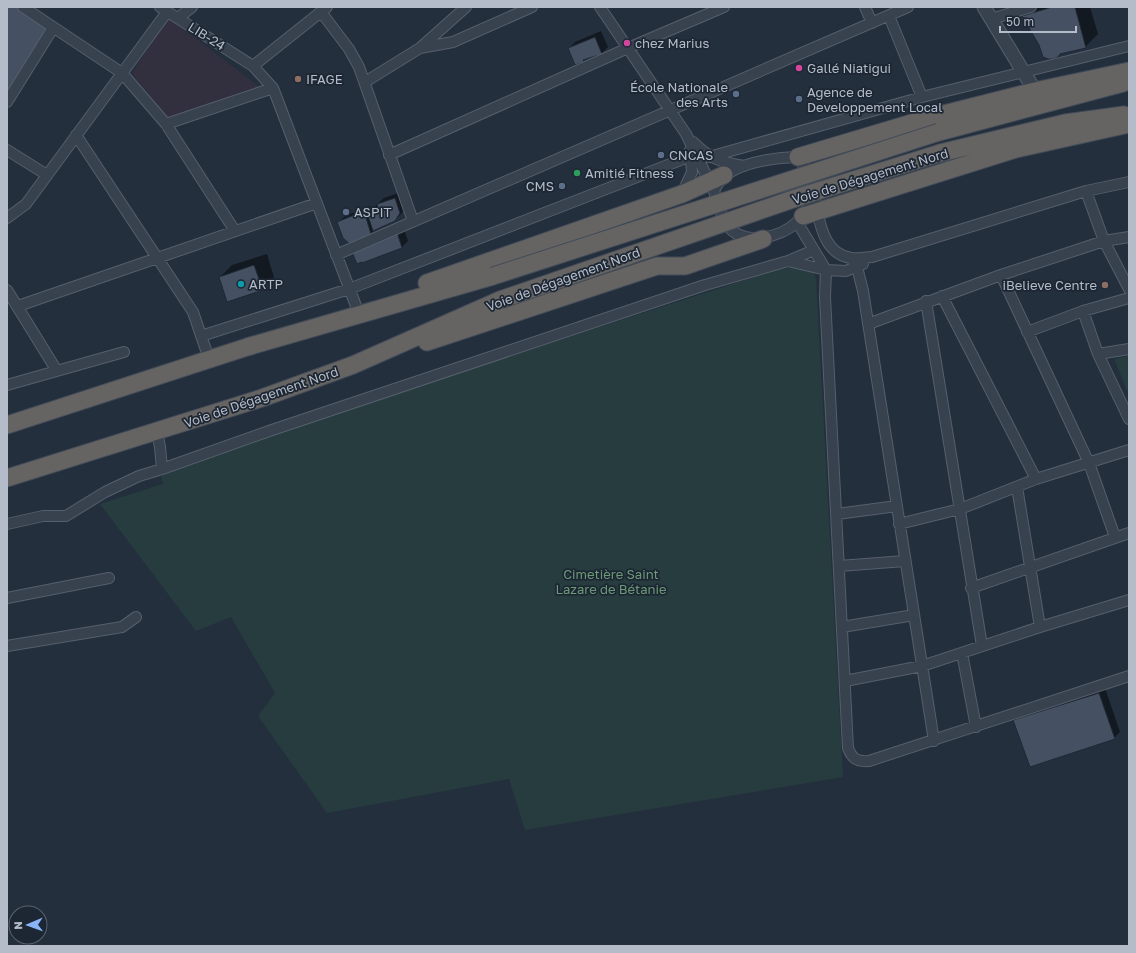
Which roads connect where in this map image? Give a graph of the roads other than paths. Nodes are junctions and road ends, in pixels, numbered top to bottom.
1 (23, 7) edge
2 (192, 7) edge
3 (466, 7) edge
4 (532, 7) edge
5 (600, 7) edge
6 (724, 7) edge
7 (865, 7) edge
8 (908, 7) edge
9 (984, 7) edge
10 (1032, 7) edge
11 (163, 9) edge
12 (324, 10) edge
13 (889, 16) junction
14 (178, 18) junction
15 (992, 19) junction
16 (872, 23) junction
17 (53, 28) junction
18 (1129, 46) edge
19 (420, 48) junction
20 (628, 48) junction
21 (253, 66) junction
22 (1023, 71) junction
23 (1129, 71) edge
24 (122, 73) junction
25 (1129, 81) edge
26 (364, 82) junction
27 (273, 88) junction
28 (1035, 91) junction
29 (922, 97) junction
30 (7, 102) edge
31 (669, 109) junction
32 (1129, 115) edge
33 (166, 124) junction
34 (1129, 124) edge
35 (686, 134) junction
36 (76, 136) junction
37 (7, 150) edge
38 (389, 155) junction
39 (691, 156) junction
40 (710, 157) junction
41 (798, 157) junction
42 (744, 166) junction
43 (47, 175) junction
44 (716, 182) junction
45 (1129, 182) edge
46 (1086, 191) junction
47 (682, 194) junction
48 (317, 203) junction
49 (808, 213) junction
50 (7, 218) edge
51 (413, 220) junction
52 (235, 231) junction
53 (1129, 237) edge
54 (763, 239) junction
55 (1104, 241) junction
56 (814, 250) junction
57 (336, 255) junction
58 (157, 257) junction
59 (872, 257) junction
60 (851, 258) junction
61 (788, 261) junction
62 (857, 267) junction
63 (826, 270) junction
64 (1001, 275) junction
65 (349, 288) junction
66 (1129, 289) edge
67 (7, 290) edge
68 (942, 296) junction
69 (1129, 298) edge
70 (926, 301) junction
71 (18, 306) junction
72 (356, 306) junction
73 (1083, 311) junction
74 (868, 324) junction
75 (304, 330) junction
76 (1028, 332) junction
77 (201, 336) junction
78 (1129, 349) edge
79 (124, 352) dead end
80 (1098, 354) junction
81 (209, 359) junction
82 (352, 365) junction
83 (57, 371) junction
84 (7, 385) edge
85 (1129, 418) edge
86 (11, 422) edge
87 (157, 432) junction
88 (1129, 450) edge
89 (1089, 463) junction
90 (162, 469) junction
91 (7, 478) edge
92 (1036, 479) junction
93 (1017, 487) junction
94 (897, 506) junction
95 (960, 508) junction
96 (837, 514) junction
97 (7, 524) edge
98 (899, 524) junction
99 (1129, 533) edge
100 (1115, 537) junction
101 (905, 560) junction
102 (839, 566) junction
103 (1030, 569) junction
104 (110, 578) dead end
105 (972, 588) junction
106 (7, 598) edge
107 (1129, 600) edge
108 (914, 615) junction
109 (136, 617) dead end
110 (842, 627) junction
111 (1040, 627) junction
112 (7, 646) edge
113 (982, 646) junction
114 (962, 653) junction
115 (922, 666) junction
116 (1129, 676) edge
117 (844, 681) junction
118 (976, 727) junction
119 (934, 741) junction

1 - 17 street
2 - 14 street
3 - 19 street
4 - 19 street
5 - 20 street
6 - 20 street
7 - 16 street
8 - 13 street
9 - 15 street
10 - 15 street
11 - 14 street, LIB-24
11 - 24 street
12 - 21 street
12 - 26 street
13 - 16 street
13 - 29 street
14 - 21 street, LIB-24
15 - 22 street
16 - 31 street
17 - 24 street
17 - 30 street
18 - 22 street
19 - 26 street
20 - 31 street
20 - 38 street
21 - 27 street, LIB-24
22 - 28 street
22 - 29 street
23 - 28 highway
24 - 33 street
24 - 36 street
25 - 75 highway, Voie de Dégagement Nord, bridge
26 - 38 street
27 - 33 street
27 - 48 street
28 - 41 highway
29 - 40 street
31 - 35 street
31 - 51 street
32 - 82 highway, Voie de Dégagement Nord, bridge
33 - 52 street
34 - 49 highway
35 - 39 street
35 - 40 street
35 - 44 street
36 - 43 street
36 - 58 street
37 - 43 street
38 - 51 street
39 - 47 street
39 - 65 street
40 - 42 street
41 - 42 street
41 - 49 street
42 - 44 street
43 - 50 street
44 - 47 highway
44 - 54 street
45 - 46 street
46 - 55 street
46 - 59 street
47 - 72 highway
48 - 52 street
48 - 57 street
49 - 54 street
49 - 56 street
49 - 60 street
51 - 57 street
52 - 58 street
53 - 55 street
54 - 82 highway
55 - 64 street
55 - 66 street
56 - 61 street
56 - 63 street
57 - 65 street
58 - 71 street
58 - 77 street
59 - 60 street
59 - 62 street
60 - 62 street
61 - 63 street
61 - 90 street
62 - 63 street
62 - 74 street
63 - 96 street
64 - 68 street
64 - 76 street
65 - 72 street
65 - 77 street
67 - 71 street
68 - 70 street
68 - 92 street
69 - 73 street
70 - 74 street
70 - 95 street
71 - 83 street
72 - 75 highway
73 - 76 street
73 - 80 street
74 - 94 street
75 - 81 highway, Voie de Dégagement Nord
76 - 89 street
77 - 81 street
78 - 80 street
79 - 83 street
80 - 85 street
81 - 86 highway, Voie de Dégagement Nord
82 - 87 highway, Voie de Dégagement Nord
83 - 84 street
87 - 90 street
87 - 91 highway, Voie de Dégagement Nord
88 - 89 street
89 - 92 street
89 - 100 street
90 - 97 street
92 - 93 street
93 - 95 street
93 - 103 street
94 - 96 street
94 - 98 street
95 - 98 street
95 - 105 street
96 - 102 street
98 - 101 street
99 - 100 street
100 - 103 street
101 - 102 street
101 - 108 street
102 - 110 street
103 - 105 street
103 - 111 street
104 - 106 street
105 - 113 street
107 - 111 street
108 - 110 street
108 - 115 street
109 - 112 street
110 - 117 street
111 - 113 street
113 - 114 street
114 - 115 street
114 - 118 street
115 - 117 street
115 - 119 street
116 - 118 street
117 - 119 street
118 - 119 street

